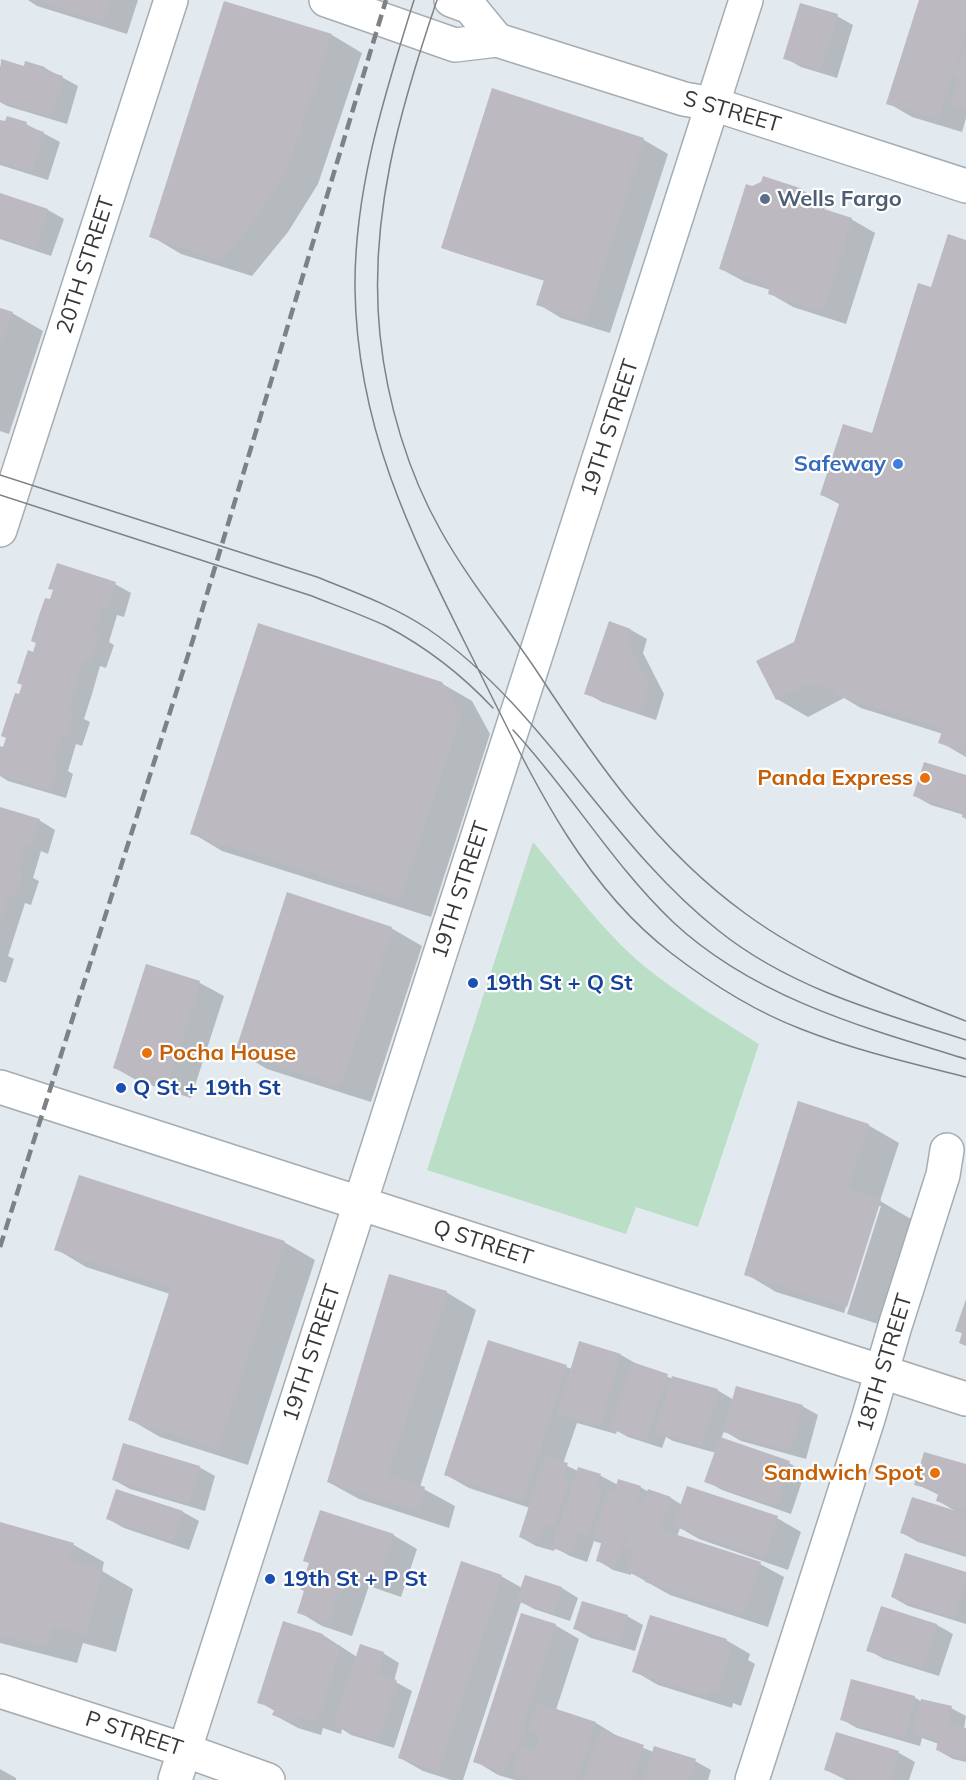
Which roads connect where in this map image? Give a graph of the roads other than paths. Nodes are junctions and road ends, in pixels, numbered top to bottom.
1 (171, 0) edge
2 (326, 0) edge
3 (451, 0) edge
4 (746, 0) edge
5 (497, 40) junction
6 (713, 104) junction
7 (966, 186) edge
8 (11, 460) edge
9 (3, 513) edge
10 (0, 1087) edge
11 (947, 1150) dead end
12 (361, 1203) junction
13 (882, 1372) junction
14 (966, 1399) edge
15 (0, 1691) edge
16 (179, 1765) edge
17 (268, 1780) edge
18 (752, 1780) edge

1 - 8 main road, 20TH STREET
2 - 5 main road, S STREET
3 - 5 main road
4 - 6 main road, 19TH STREET
5 - 6 main road, S STREET
6 - 7 main road, S STREET
6 - 12 main road, 19TH STREET
8 - 9 main road, 20TH STREET
10 - 12 main road, Q STREET
11 - 13 main road, 18TH STREET
12 - 13 main road, Q STREET
12 - 16 main road, 19TH STREET
13 - 14 main road, Q STREET
13 - 18 main road, 18TH STREET
15 - 16 main road, P STREET
16 - 17 main road, P STREET

